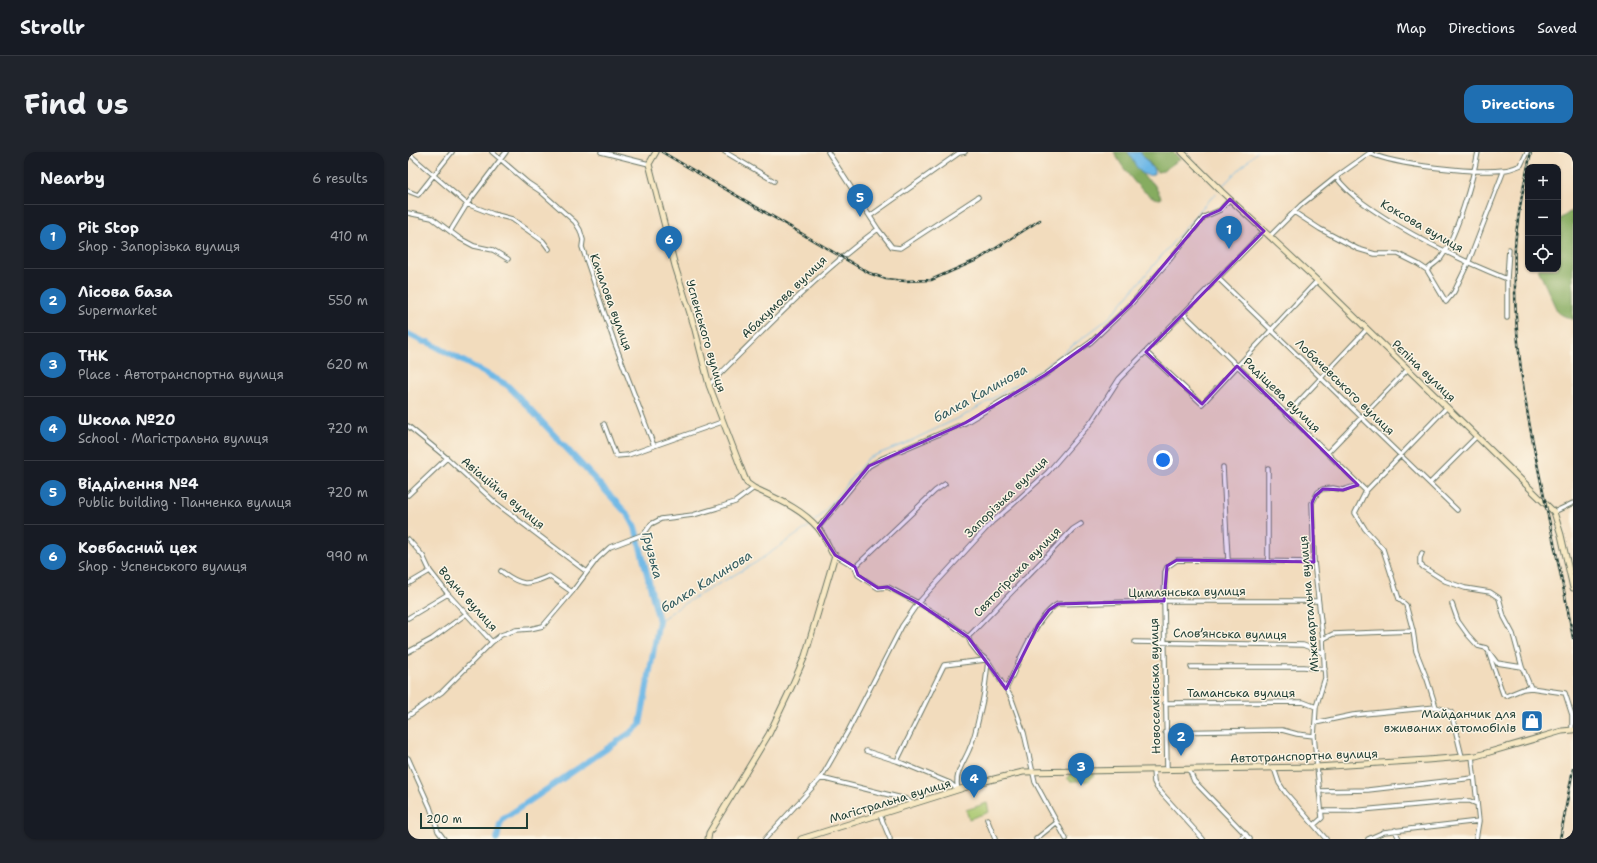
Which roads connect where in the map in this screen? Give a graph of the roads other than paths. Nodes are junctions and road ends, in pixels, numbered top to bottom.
1 (452, 152) edge
2 (492, 152) edge
3 (506, 152) edge
4 (601, 152) edge
5 (656, 152) edge
6 (725, 152) edge
7 (828, 152) edge
8 (965, 152) edge
9 (1182, 152) edge
10 (1371, 152) edge
11 (1478, 152) edge
12 (1527, 152) edge
13 (408, 153) edge
14 (500, 159) junction
15 (648, 164) junction
16 (1504, 170) junction
17 (1475, 171) junction
18 (434, 176) junction
19 (1336, 177) junction
20 (774, 181) dead end
21 (408, 191) edge
22 (978, 197) dead end
23 (1230, 199) junction
24 (467, 204) junction
25 (1294, 212) junction
26 (408, 213) edge
27 (870, 216) junction
28 (878, 229) junction
29 (451, 230) junction
30 (1264, 231) junction
31 (1270, 236) junction
32 (1509, 248) dead end
33 (550, 249) dead end
34 (1444, 252) junction
35 (508, 259) dead end
36 (1467, 263) junction
37 (1427, 270) junction
38 (1219, 279) junction
39 (1507, 279) junction
40 (1317, 281) junction
41 (1184, 314) junction
42 (1508, 318) dead end
43 (1367, 329) junction
44 (1271, 330) junction
45 (1146, 352) junction
46 (1237, 366) junction
47 (1408, 369) junction
48 (1322, 379) junction
49 (709, 385) junction
50 (1447, 407) junction
51 (1287, 414) junction
52 (1361, 417) junction
53 (722, 422) junction
54 (604, 424) dead end
55 (408, 426) edge
56 (1477, 436) junction
57 (654, 446) junction
58 (1327, 453) junction
59 (1401, 456) junction
60 (447, 458) junction
61 (1223, 467) dead end
62 (1268, 468) dead end
63 (1430, 483) junction
64 (945, 484) dead end
65 (1358, 485) junction
66 (754, 488) junction
67 (1366, 491) junction
68 (408, 494) edge
69 (1573, 503) edge
70 (1457, 510) dead end
71 (1554, 512) junction
72 (1081, 524) dead end
73 (818, 528) junction
74 (408, 539) edge
75 (1422, 553) dead end
76 (834, 554) junction
77 (1228, 560) junction
78 (1268, 560) junction
79 (1314, 562) junction
80 (855, 567) junction
81 (430, 571) junction
82 (501, 571) dead end
83 (587, 572) junction
84 (408, 584) edge
85 (1573, 588) edge
86 (572, 592) junction
87 (448, 594) junction
88 (1164, 601) junction
89 (1317, 601) junction
90 (918, 603) junction
91 (1452, 604) dead end
92 (466, 614) junction
93 (408, 618) edge
94 (1413, 631) junction
95 (968, 637) junction
96 (1323, 639) junction
97 (492, 642) junction
98 (1135, 642) dead end
99 (1164, 643) junction
100 (1486, 648) junction
101 (408, 652) edge
102 (1324, 653) junction
103 (987, 660) junction
104 (1191, 667) dead end
105 (1522, 667) junction
106 (1325, 669) junction
107 (1531, 688) junction
108 (1006, 689) junction
109 (1165, 703) junction
110 (1436, 706) junction
111 (1316, 707) junction
112 (408, 716) edge
113 (1315, 723) junction
114 (1573, 729) edge
115 (1165, 732) junction
116 (1314, 736) junction
117 (866, 751) dead end
118 (1472, 756) junction
119 (1462, 757) junction
120 (408, 758) edge
121 (897, 762) junction
122 (1316, 767) junction
123 (1274, 768) junction
124 (1167, 769) junction
125 (1189, 769) junction
126 (1153, 770) junction
127 (1032, 772) junction
128 (821, 778) junction
129 (1474, 778) junction
130 (958, 790) junction
131 (1319, 791) junction
132 (913, 804) junction
133 (1477, 804) junction
134 (1321, 811) junction
135 (880, 815) junction
136 (987, 819) dead end
137 (1479, 821) junction
138 (1056, 823) junction
139 (1314, 825) junction
140 (1395, 830) junction
141 (1246, 834) junction
142 (444, 839) edge
143 (708, 839) edge
144 (765, 839) edge
145 (801, 839) edge
146 (890, 839) edge
147 (995, 839) edge
148 (1036, 839) edge
149 (1066, 839) edge
150 (1203, 839) edge
151 (1240, 839) edge
152 (1250, 839) edge
153 (1326, 839) edge
154 (1368, 839) edge
155 (1399, 839) edge
156 (1476, 839) edge

1 - 18 street
2 - 14 street, Качалова вулиця
3 - 14 street
4 - 15 street
5 - 15 street
6 - 20 street
7 - 27 street
8 - 27 street
9 - 23 street, Рєпіна вулиця
10 - 17 street
10 - 19 street
11 - 17 street
12 - 16 street
13 - 18 street
14 - 24 street
14 - 57 street, Качалова вулиця
15 - 49 street, Успенського вулиця
16 - 17 street
16 - 36 street
17 - 34 street
18 - 21 street
18 - 24 street
19 - 25 street
19 - 34 street, Коксова вулиця
22 - 28 street
23 - 30 street, Рєпіна вулиця
23 - 73 street
24 - 29 street
24 - 33 street
25 - 31 street
25 - 37 street
26 - 29 street
27 - 28 street
28 - 49 street, Абакумова вулиця
29 - 35 street
30 - 31 street, Рєпіна вулиця
30 - 38 street, Запорізька вулиця
31 - 40 street, Рєпіна вулиця
32 - 39 street
34 - 36 street, Коксова вулиця
34 - 37 street
36 - 37 street
36 - 39 street, Коксова вулиця
38 - 41 street, Запорізька вулиця
38 - 44 street, Лобачевського вулиця
39 - 42 street
40 - 43 street, Рєпіна вулиця
40 - 44 street
41 - 45 street, Запорізька вулиця
41 - 46 street, Радіщева вулиця
43 - 47 street, Рєпіна вулиця
43 - 48 street
44 - 46 street
44 - 48 street, Лобачевського вулиця
45 - 46 street
45 - 90 street, Запорізька вулиця
46 - 51 street, Радіщева вулиця
47 - 50 street, Рєпіна вулиця
47 - 52 street
48 - 51 street
48 - 52 street, Лобачевського вулиця
49 - 53 street, Успенського вулиця
50 - 56 street, Рєпіна вулиця
50 - 59 street
51 - 58 street, Радіщева вулиця
52 - 58 street
52 - 59 street, Лобачевського вулиця
53 - 57 street
53 - 66 street, Успенського вулиця
54 - 57 street
55 - 60 street, Авіаційна вулиця
56 - 63 street
56 - 71 street, Рєпіна вулиця
58 - 65 street, Радіщева вулиця
59 - 63 street, Лобачевського вулиця
59 - 67 street
60 - 68 street
60 - 83 street, Авіаційна вулиця
61 - 77 street
62 - 78 street
63 - 70 street, Лобачевського вулиця
64 - 80 street
65 - 67 street, Радіщева вулиця
65 - 79 street, Міжквартальна вулиця
66 - 73 street, Успенського вулиця
66 - 83 street, Водна вулиця
67 - 94 street
69 - 71 street
71 - 85 street, Рєпіна вулиця
72 - 95 street, Святогірська вулиця
73 - 76 street, Успенського вулиця
74 - 81 street, Водна вулиця
75 - 105 street
76 - 80 street
76 - 143 street
77 - 78 street
77 - 88 street, Новоселківська вулиця
78 - 79 street
79 - 89 street, Міжквартальна вулиця
80 - 90 street
81 - 84 street
81 - 87 street, Водна вулиця
82 - 86 street
83 - 86 street, Водна вулиця
86 - 97 street, Водна вулиця
87 - 92 street, Водна вулиця
87 - 93 street
88 - 89 street, Цимлянська вулиця
88 - 99 street, Новоселківська вулиця
88 - 108 street, Цимлянська вулиця
89 - 96 street, Міжквартальна вулиця
90 - 95 street
90 - 128 street, Запорізька вулиця
91 - 100 street
92 - 97 street, Водна вулиця
92 - 101 street
94 - 96 street
94 - 110 street
95 - 103 street
96 - 102 street, Міжквартальна вулиця
97 - 112 street
98 - 99 street, Слов’янська вулиця
99 - 102 street, Слов’янська вулиця
99 - 109 street, Новоселківська вулиця
100 - 105 street
100 - 107 street
102 - 106 street, Міжквартальна вулиця
103 - 108 street
103 - 121 street
103 - 130 street
104 - 106 street
105 - 107 street
106 - 111 street, Міжквартальна вулиця
107 - 114 street
108 - 127 street
109 - 111 street, Таманська вулиця
109 - 115 street, Новоселківська вулиця
110 - 113 street
110 - 119 street
111 - 113 street, Міжквартальна вулиця
113 - 116 street, Міжквартальна вулиця
114 - 118 street, Автотранспортна вулиця
115 - 116 street
115 - 124 street, Новоселківська вулиця
116 - 122 street, Міжквартальна вулиця
117 - 121 street
118 - 119 street, Автотранспортна вулиця
118 - 129 street
119 - 122 street, Автотранспортна вулиця
120 - 142 street
121 - 130 street
122 - 123 street, Автотранспортна вулиця
122 - 131 street, Міжквартальна вулиця
123 - 125 street, Автотранспортна вулиця
123 - 139 street
124 - 125 street, Автотранспортна вулиця
124 - 126 street, Автотранспортна вулиця
125 - 141 street
126 - 127 street, Автотранспортна вулиця
126 - 150 street
127 - 130 street, Магістральна вулиця
127 - 138 street
128 - 132 street
128 - 144 street, Запорізька вулиця
129 - 131 street
129 - 133 street
130 - 132 street, Магістральна вулиця
131 - 134 street, Міжквартальна вулиця
132 - 135 street, Магістральна вулиця
133 - 134 street
133 - 137 street
134 - 139 street
135 - 145 street, Магістральна вулиця
135 - 146 street
136 - 147 street
137 - 140 street
137 - 156 street
138 - 148 street
138 - 149 street
139 - 153 street
140 - 154 street
140 - 155 street
141 - 151 street
141 - 152 street

